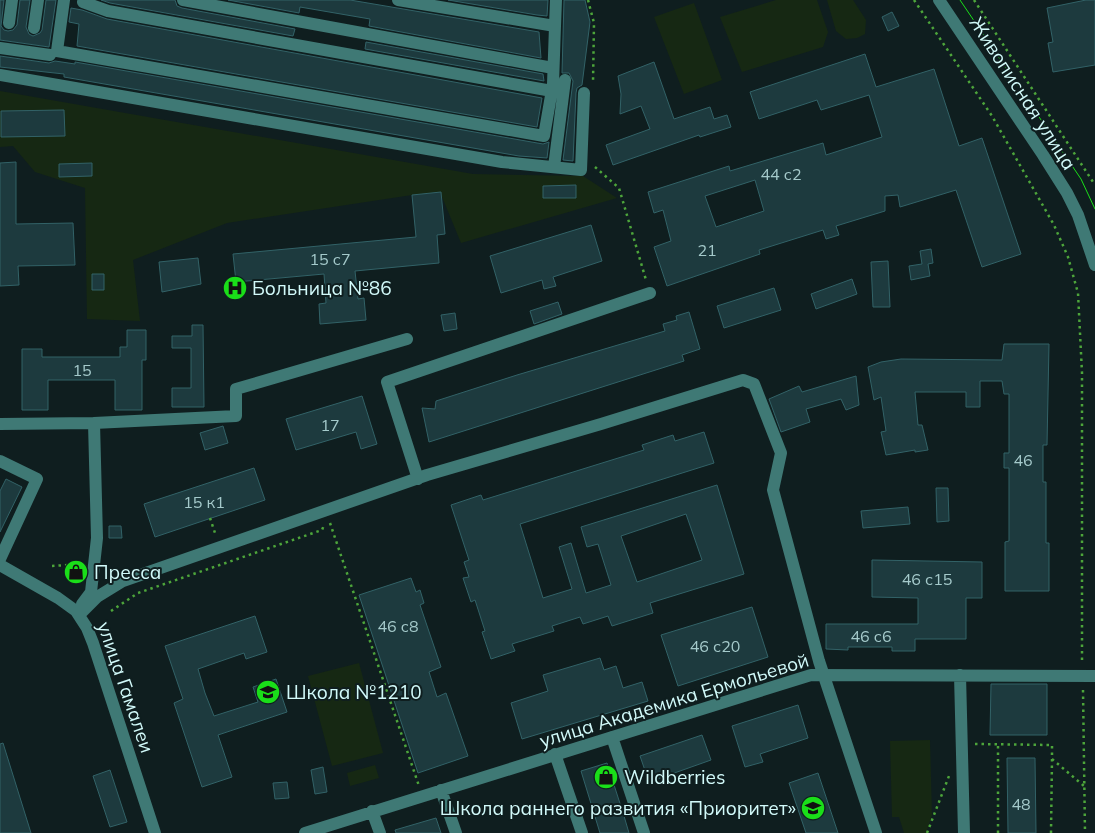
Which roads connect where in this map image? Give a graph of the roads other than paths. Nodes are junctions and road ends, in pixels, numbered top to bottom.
1 (12, 0) edge
2 (38, 0) edge
3 (66, 0) edge
4 (183, 0) edge
5 (398, 0) edge
6 (556, 0) edge
7 (939, 0) edge
8 (83, 1) edge
9 (9, 23) dead end
10 (555, 26) junction
11 (34, 28) dead end
12 (0, 48) edge
13 (50, 55) dead end
14 (553, 68) junction
15 (0, 75) edge
16 (565, 80) dead end
17 (552, 91) junction
18 (589, 91) road end
19 (554, 167) junction
20 (1095, 265) edge
21 (650, 293) road end
22 (407, 339) dead end
23 (94, 423) junction
24 (0, 424) edge
25 (0, 462) edge
26 (418, 478) junction
27 (0, 559) edge
28 (0, 565) edge
29 (78, 613) junction
30 (824, 675) junction
31 (960, 675) junction
32 (1089, 676) edge
33 (612, 736) junction
34 (555, 754) junction
35 (441, 790) junction
36 (372, 811) junction
37 (155, 833) edge
38 (305, 833) edge
39 (380, 833) edge
40 (456, 833) edge
41 (582, 833) edge
42 (644, 833) edge
43 (876, 833) edge
44 (964, 833) edge

1 - 9 street
2 - 11 street
3 - 8 street
3 - 17 street
4 - 14 street
5 - 10 street
6 - 10 street
7 - 20 street, Живописная улица
8 - 17 street
10 - 14 street
12 - 13 street
14 - 17 street
15 - 19 street
16 - 19 street
18 - 19 street
21 - 26 street
22 - 23 street
23 - 24 street
23 - 29 street
25 - 27 street
26 - 29 street
26 - 30 street
28 - 29 street, улица Гамалеи
29 - 37 street, улица Гамалеи
30 - 31 street, улица Академика Ермольевой
30 - 33 street, улица Академика Ермольевой
30 - 43 street
31 - 32 street, улица Академика Ермольевой
31 - 44 street
33 - 34 street, улица Академика Ермольевой
33 - 42 street
34 - 35 street, улица Академика Ермольевой
34 - 41 street
35 - 36 street, улица Академика Ермольевой
35 - 40 street
36 - 38 street, улица Академика Ермольевой
36 - 39 street

